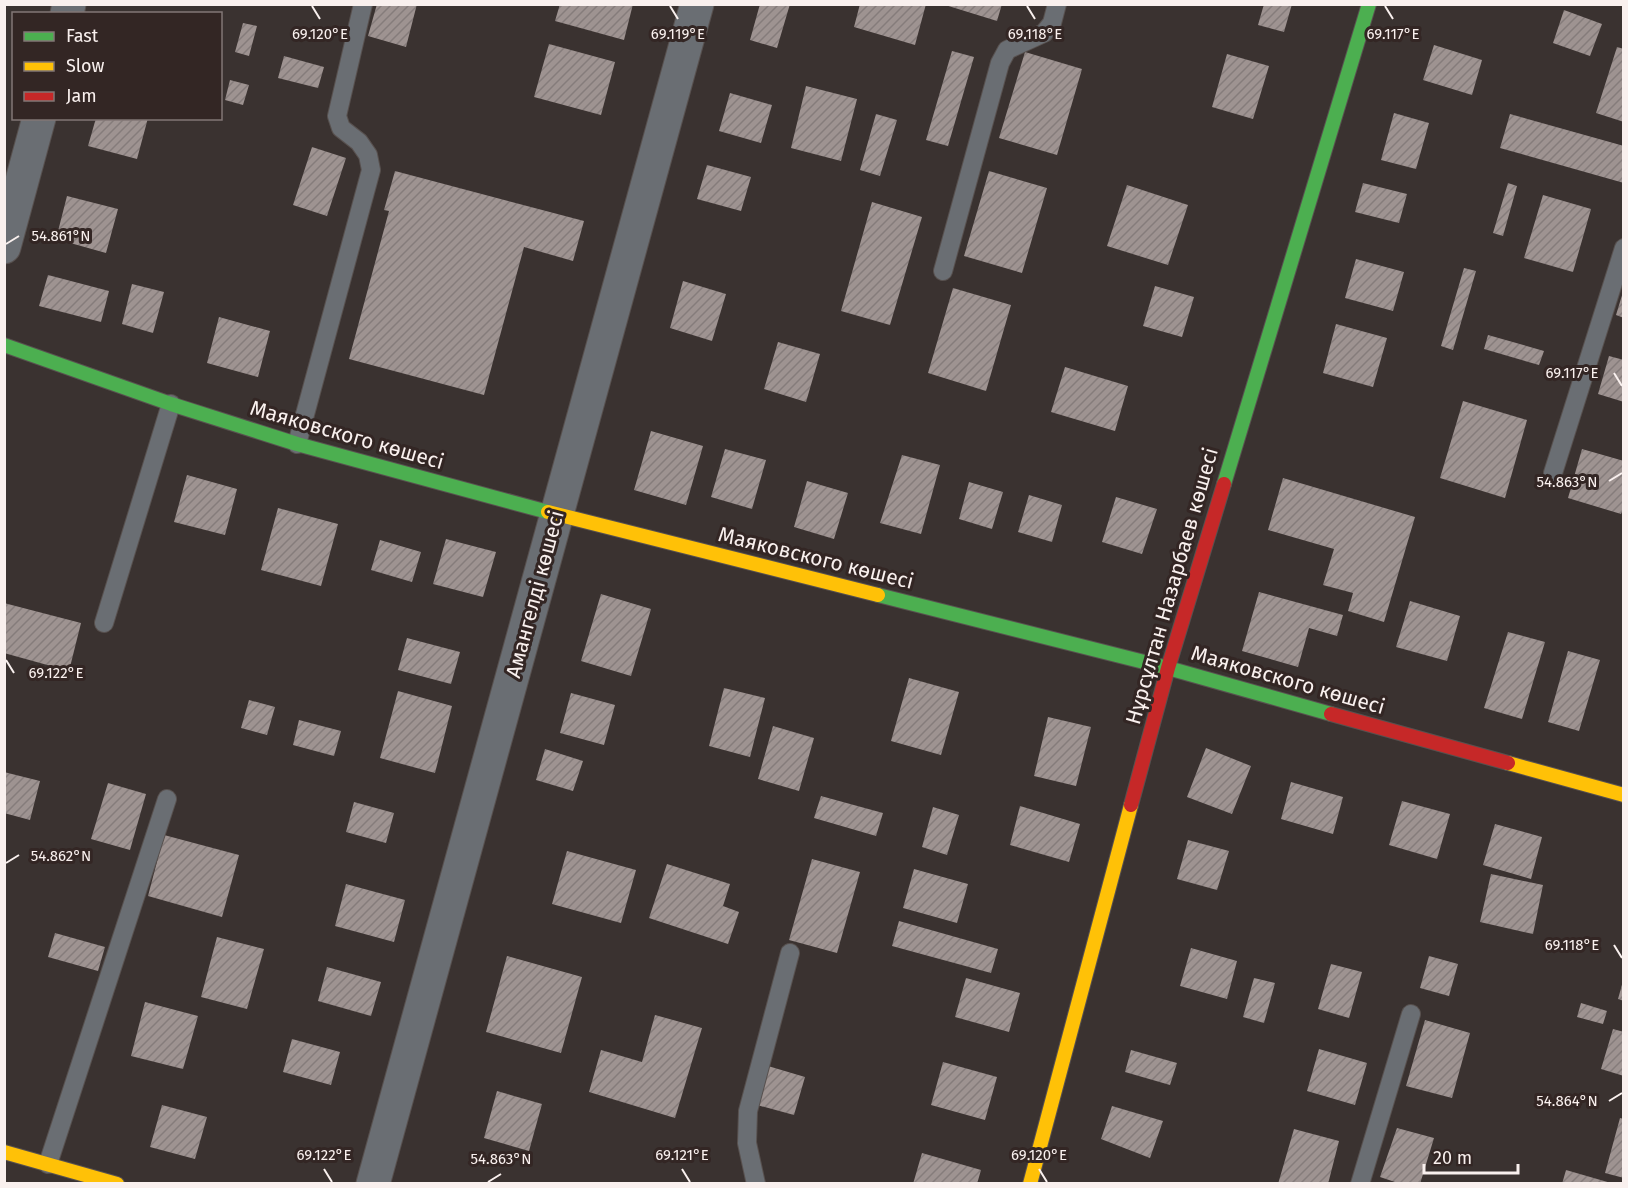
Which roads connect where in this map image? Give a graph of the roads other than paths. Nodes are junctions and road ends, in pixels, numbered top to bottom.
1 (363, 4) edge
2 (697, 4) edge
3 (1057, 4) edge
4 (1370, 4) edge
5 (38, 120) edge
6 (4, 247) edge
7 (1623, 248) edge
8 (943, 270) dead end
9 (4, 345) edge
10 (171, 404) junction
11 (297, 444) junction
12 (1553, 473) dead end
13 (557, 515) junction
14 (104, 623) dead end
15 (1168, 668) junction
16 (1623, 795) edge
17 (167, 799) dead end
18 (790, 953) dead end
19 (1411, 1014) dead end
20 (4, 1152) edge
21 (48, 1164) junction
22 (117, 1184) edge
23 (373, 1184) edge
24 (756, 1184) edge
25 (1030, 1184) edge
26 (1360, 1184) edge

1 - 11 lane
2 - 13 street, Амангелді көшесі
3 - 8 lane
4 - 15 street, Нұрсұлтан Назарбаев көшесі
5 - 6 street
7 - 12 lane
9 - 10 street, Маяковского көшесі
10 - 11 street, Маяковского көшесі
10 - 14 lane
11 - 13 street, Маяковского көшесі
13 - 15 street, Маяковского көшесі
13 - 23 street, Амангелді көшесі
15 - 16 street, Маяковского көшесі
15 - 25 street, Нұрсұлтан Назарбаев көшесі
17 - 21 lane
18 - 24 lane
19 - 26 lane
20 - 21 street
21 - 22 street

